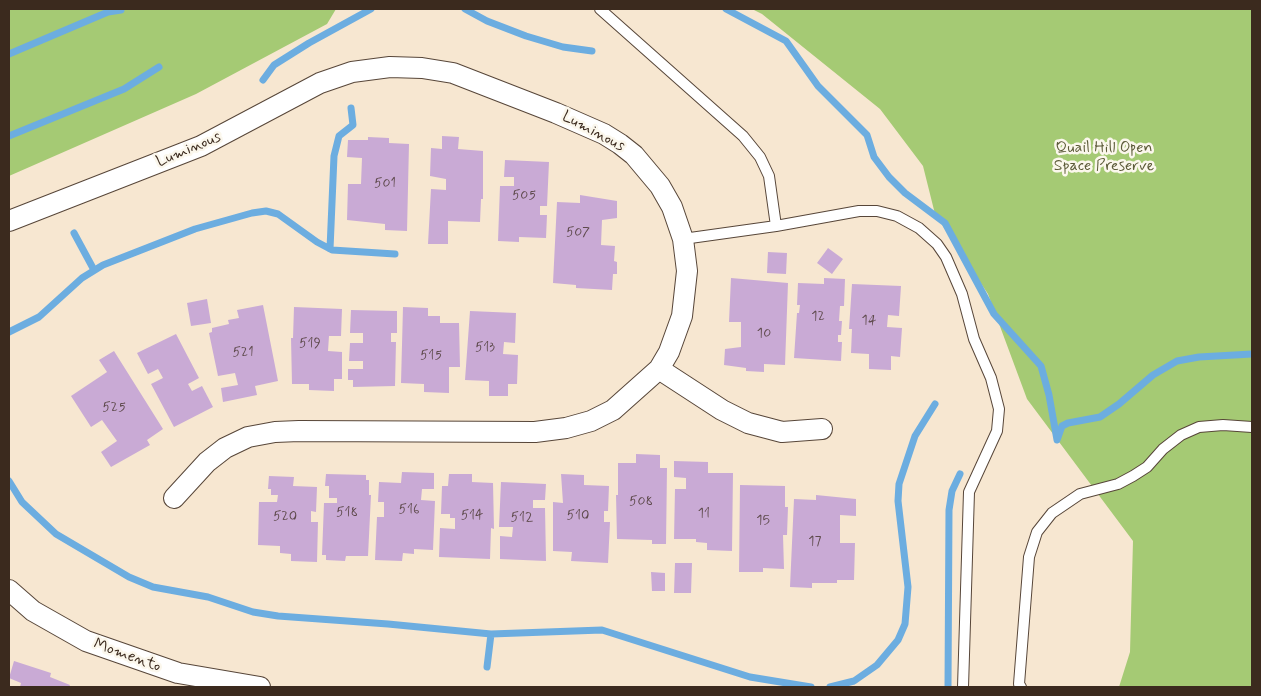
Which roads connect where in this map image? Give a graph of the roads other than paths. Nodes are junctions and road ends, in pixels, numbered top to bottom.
1 (600, 9) edge
2 (9, 221) edge
3 (776, 226) junction
4 (683, 239) junction
5 (659, 369) junction
6 (1252, 427) edge
7 (822, 429) dead end
8 (174, 498) dead end
9 (9, 590) edge
10 (260, 687) edge
11 (963, 687) edge
12 (1021, 687) edge

1 - 3 lane
2 - 4 street, Luminous
3 - 4 lane
3 - 11 lane
4 - 5 street, Luminous
5 - 7 street
5 - 8 street, Luminous
6 - 12 lane
9 - 10 street, Momento

